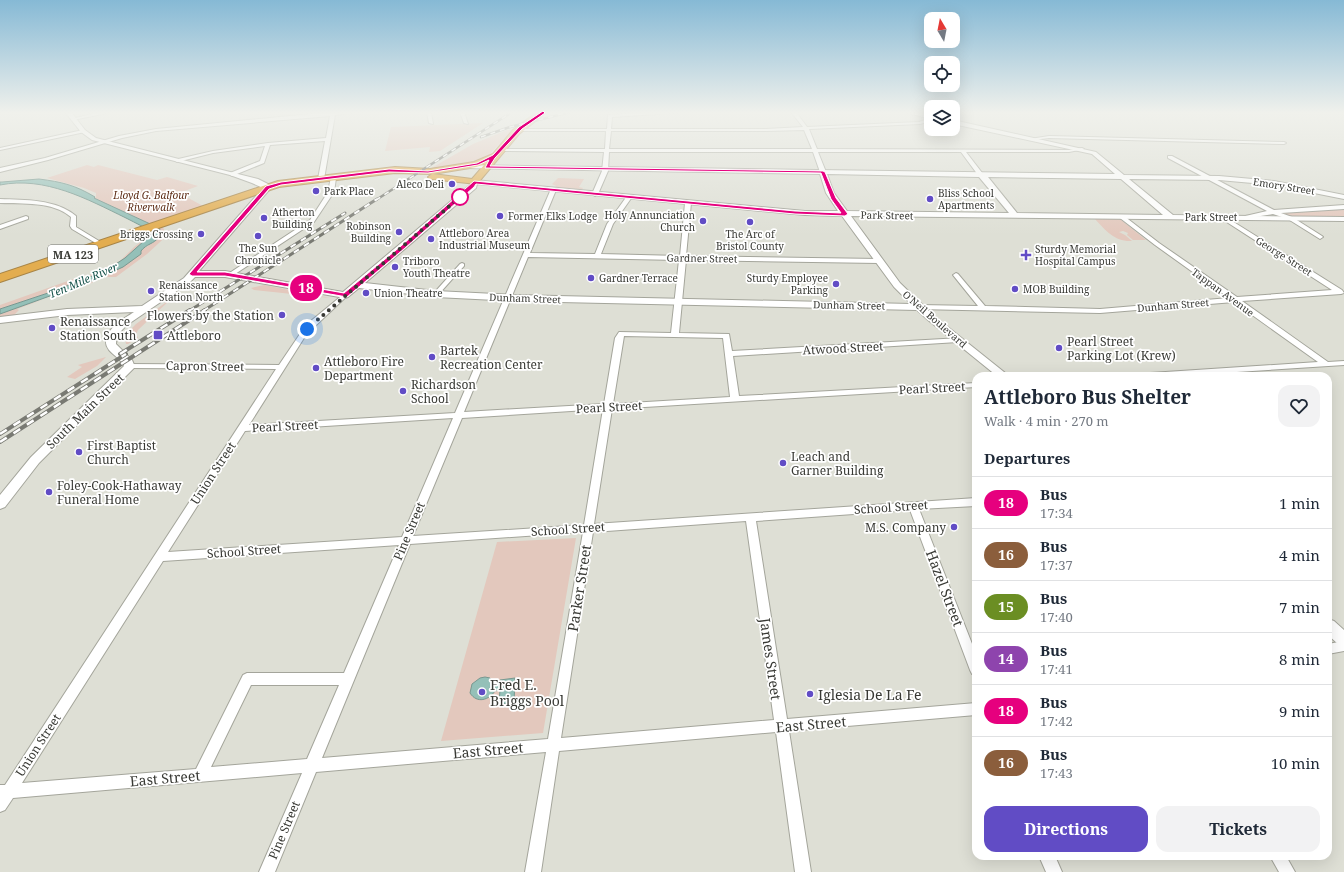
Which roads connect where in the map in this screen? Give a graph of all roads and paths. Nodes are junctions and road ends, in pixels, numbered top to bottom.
1 (65, 153) edge
2 (147, 153) edge
3 (209, 153) edge
4 (265, 153) edge
5 (326, 153) edge
6 (498, 153) junction
7 (509, 153) edge
8 (607, 153) edge
9 (815, 153) edge
10 (964, 153) edge
11 (1092, 153) edge
12 (1170, 157) dead end
13 (177, 160) junction
14 (486, 167) junction
15 (456, 168) junction
16 (605, 169) junction
17 (0, 170) edge
18 (823, 172) junction
19 (232, 174) junction
20 (444, 174) junction
21 (980, 174) junction
22 (1123, 177) junction
23 (333, 178) junction
24 (1209, 178) junction
25 (322, 179) junction
26 (474, 182) junction
27 (267, 188) junction
28 (553, 190) junction
29 (596, 194) junction
30 (1344, 196) edge
31 (630, 197) junction
32 (0, 201) edge
33 (688, 203) junction
34 (1344, 207) edge
35 (1272, 211) junction
36 (845, 214) junction
37 (1015, 216) junction
38 (1122, 217) junction
39 (1171, 217) junction
40 (26, 218) dead end
41 (1224, 218) junction
42 (1243, 218) junction
43 (1290, 218) junction
44 (1344, 219) edge
45 (0, 227) edge
46 (1320, 237) dead end
47 (101, 244) junction
48 (525, 255) junction
49 (597, 256) junction
50 (682, 258) junction
51 (879, 261) junction
52 (462, 265) dead end
53 (192, 274) junction
54 (230, 274) junction
55 (956, 276) dead end
56 (0, 278) edge
57 (358, 285) junction
58 (1342, 292) edge
59 (436, 294) junction
60 (345, 295) junction
61 (507, 298) junction
62 (1235, 300) junction
63 (678, 302) junction
64 (918, 307) junction
65 (983, 308) junction
66 (144, 309) junction
67 (0, 320) edge
68 (675, 335) junction
69 (958, 340) junction
70 (728, 354) junction
71 (1344, 363) edge
72 (1326, 364) junction
73 (130, 366) junction
74 (281, 367) junction
75 (999, 372) edge
76 (1199, 372) edge
77 (972, 385) edge
78 (735, 399) junction
79 (608, 407) junction
80 (458, 416) junction
81 (242, 428) junction
82 (972, 502) edge
83 (0, 504) edge
84 (913, 506) junction
85 (750, 517) junction
86 (588, 528) junction
87 (405, 540) junction
88 (159, 557) junction
89 (1332, 629) edge
90 (1344, 638) edge
91 (1344, 646) edge
92 (1332, 648) edge
93 (972, 660) edge
94 (348, 679) junction
95 (972, 709) edge
96 (781, 726) junction
97 (553, 744) junction
98 (311, 765) junction
99 (200, 775) junction
100 (4, 792) edge
101 (0, 805) edge
102 (1050, 860) edge
103 (1280, 860) edge
104 (267, 872) edge
105 (533, 872) edge
106 (803, 872) edge
107 (1054, 872) edge
108 (1287, 872) edge

1 - 17 street
2 - 13 main road
3 - 13 street
4 - 19 street
5 - 25 street
6 - 7 street
6 - 14 highway, MA 123
6 - 15 highway, MA 123
8 - 16 street
9 - 18 street
10 - 21 street
11 - 22 main road
12 - 24 street
13 - 19 main road
14 - 15 main road, Emory Street
14 - 16 main road, Emory Street
14 - 26 highway, MA 123
15 - 20 highway, Park Street / MA 123
16 - 18 main road, Emory Street
16 - 29 street
18 - 21 main road, Emory Street
18 - 36 main road, O'Neil Boulevard
19 - 27 main road
20 - 23 highway, Park Street / MA 123
20 - 26 highway, Park Street / MA 123
21 - 22 main road, Emory Street
21 - 37 main road
22 - 24 main road, Emory Street
22 - 39 main road
23 - 25 highway, Park Street / MA 123
23 - 54 street
24 - 30 main road, Emory Street
24 - 35 street
25 - 27 highway, Park Street / MA 123
26 - 28 main road, Park Street
26 - 57 main road, Union Street
27 - 47 highway, MA 123
27 - 53 main road, South Main Street
28 - 29 main road, Park Street
28 - 48 street, Pine Street
29 - 31 main road, Park Street
31 - 33 main road, Park Street
31 - 49 street
32 - 47 street
33 - 36 main road, Park Street
33 - 50 street
34 - 35 street, Park Street
35 - 42 street, Park Street
35 - 43 street
36 - 37 main road, Park Street
36 - 51 main road, O'Neil Boulevard
37 - 38 main road, Park Street
38 - 39 main road, Park Street
38 - 62 street, Tappan Avenue
39 - 41 main road, Park Street
40 - 45 street
41 - 42 main road, Park Street
41 - 58 street, George Street
42 - 43 main road, Park Street
43 - 44 main road, Park Street
43 - 46 street
47 - 56 highway, MA 123
48 - 49 street, Gardner Street
48 - 61 street, Pine Street
49 - 50 street, Gardner Street
50 - 51 street, Gardner Street
50 - 63 street
51 - 64 main road, O'Neil Boulevard
52 - 59 street
53 - 54 main road
53 - 66 main road, South Main Street
54 - 60 main road
55 - 65 street
57 - 59 main road, Dunham Street
57 - 60 main road, Union Street
58 - 62 street, Dunham Street
59 - 61 main road, Dunham Street
60 - 74 street, Union Street
61 - 63 main road, Dunham Street
61 - 80 street, Pine Street
62 - 65 street, Dunham Street
62 - 72 street, Tappan Avenue
63 - 64 main road, Dunham Street
63 - 68 street
64 - 65 street, Dunham Street
64 - 69 main road, O'Neil Boulevard
66 - 67 main road
66 - 73 main road, South Main Street
68 - 70 street
68 - 79 street, Parker Street
69 - 70 street, Atwood Street
69 - 75 main road, O'Neil Boulevard
70 - 78 street
71 - 72 street
72 - 76 street
73 - 74 street, Capron Street
73 - 83 main road, South Main Street
74 - 81 street, Union Street
77 - 78 street, Pearl Street
78 - 79 street, Pearl Street
79 - 80 street, Pearl Street
79 - 86 street, Parker Street
80 - 81 street, Pearl Street
80 - 87 street, Pine Street
81 - 88 street, Union Street
82 - 84 street, School Street
84 - 85 street, School Street
84 - 93 street, Hazel Street
85 - 86 street, School Street
85 - 96 street, James Street
86 - 87 street, School Street
86 - 97 street, Parker Street
87 - 88 street, School Street
87 - 94 street, Pine Street
88 - 100 street, Union Street
89 - 90 main road
91 - 92 street
94 - 98 street, Pine Street
94 - 99 street
95 - 96 street, East Street
96 - 97 street, East Street
96 - 106 street, James Street
97 - 98 street, East Street
97 - 105 street, Parker Street
98 - 99 street, East Street
98 - 104 street, Pine Street
99 - 100 street, East Street
100 - 101 street, Union Street
102 - 107 street
103 - 108 street

